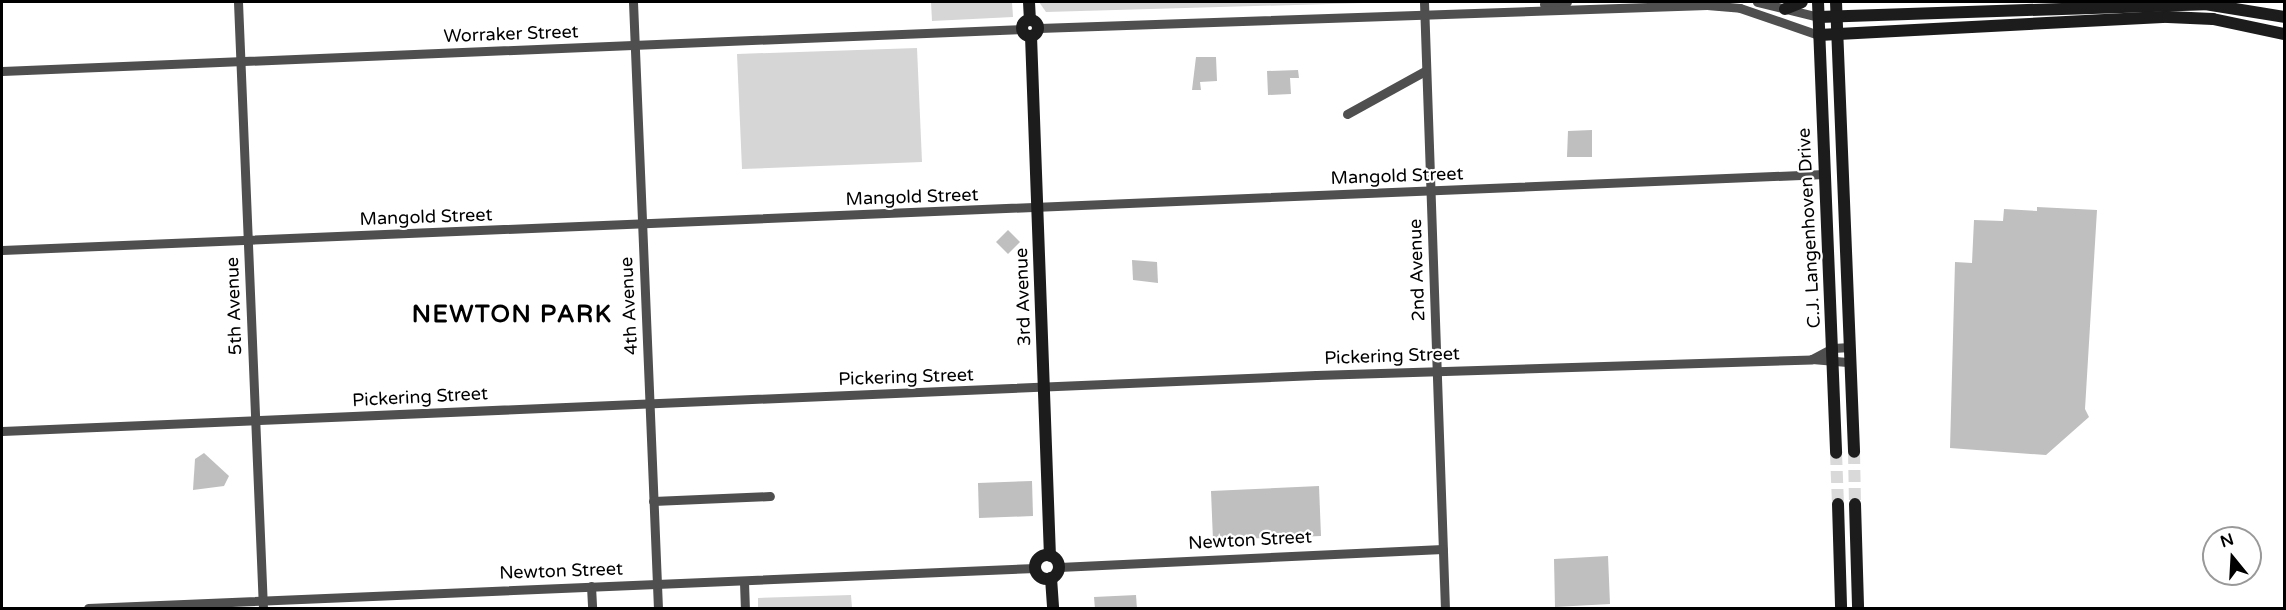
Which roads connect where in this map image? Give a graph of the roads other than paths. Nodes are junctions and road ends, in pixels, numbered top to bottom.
1 (238, 2) edge
2 (633, 2) edge
3 (1029, 2) edge
4 (1424, 2) edge
5 (1567, 2) edge
6 (1757, 2) edge
7 (1802, 2) edge
8 (1818, 2) edge
9 (1836, 2) edge
10 (2209, 3) edge
11 (1545, 5) edge
12 (1785, 9) junction
13 (1424, 12) junction
14 (1819, 17) junction
15 (1836, 17) junction
16 (2284, 17) edge
17 (2208, 19) junction
18 (1031, 28) junction
19 (1838, 33) junction
20 (2284, 34) edge
21 (1819, 35) junction
22 (635, 45) junction
23 (240, 61) junction
24 (2, 71) edge
25 (1425, 71) junction
26 (1347, 114) dead end
27 (1824, 174) junction
28 (1431, 192) junction
29 (1038, 208) junction
30 (642, 225) junction
31 (248, 240) junction
32 (2, 250) edge
33 (1850, 347) junction
34 (1833, 348) junction
35 (1812, 359) junction
36 (1850, 362) junction
37 (1833, 363) junction
38 (1438, 371) junction
39 (1045, 387) junction
40 (650, 404) junction
41 (256, 421) junction
42 (2, 431) edge
43 (1854, 452) tunnel mouth
44 (1836, 453) tunnel mouth
45 (770, 496) dead end
46 (653, 501) junction
47 (1838, 504) tunnel mouth
48 (1855, 504) tunnel mouth
49 (1443, 549) junction
50 (1050, 556) junction
51 (1059, 567) junction
52 (1035, 568) junction
53 (1051, 578) junction
54 (744, 582) junction
55 (657, 583) junction
56 (591, 586) junction
57 (263, 604) edge
58 (88, 609) edge
59 (592, 609) edge
60 (658, 609) edge
61 (745, 609) edge
62 (1053, 609) edge
63 (1446, 609) edge
64 (1841, 609) edge
65 (1858, 609) edge

1 - 23 street, 5th Avenue
2 - 22 street, 4th Avenue
3 - 18 street, 3rd Avenue
4 - 13 street, 2nd Avenue
5 - 11 street, Worraker Street
6 - 12 street
7 - 12 street
8 - 14 street, C.J. Langenhoven Drive
9 - 15 street, C.J. Langenhoven Drive
10 - 15 street
10 - 16 street
10 - 17 street
11 - 13 street, Worraker Street
11 - 21 street, Worraker Street
12 - 14 street
13 - 18 street, Worraker Street
13 - 25 street, 2nd Avenue
14 - 15 street
14 - 21 street, C.J. Langenhoven Drive
15 - 19 street, C.J. Langenhoven Drive
17 - 19 street
17 - 20 street
18 - 22 street, Worraker Street
18 - 29 street, 3rd Avenue
19 - 21 street
19 - 33 street, C.J. Langenhoven Drive
21 - 27 street, C.J. Langenhoven Drive
22 - 23 street, Worraker Street
22 - 30 street, 4th Avenue
23 - 24 street, Worraker Street
23 - 31 street, 5th Avenue
25 - 26 street
25 - 28 street, 2nd Avenue
27 - 28 street, Mangold Street
27 - 34 street, C.J. Langenhoven Drive
28 - 29 street, Mangold Street
28 - 38 street, 2nd Avenue
29 - 30 street, Mangold Street
29 - 39 street, 3rd Avenue
30 - 31 street, Mangold Street
30 - 40 street, 4th Avenue
31 - 32 street, Mangold Street
31 - 41 street, 5th Avenue
33 - 34 street, Pickering Street
33 - 36 street, C.J. Langenhoven Drive
34 - 35 street, Pickering Street
34 - 37 street, C.J. Langenhoven Drive
35 - 37 street, Pickering Street
35 - 38 street, Pickering Street
36 - 37 street, Pickering Street
36 - 43 street, C.J. Langenhoven Drive
37 - 44 street, C.J. Langenhoven Drive
38 - 39 street, Pickering Street
38 - 49 street, 2nd Avenue
39 - 40 street, Pickering Street
39 - 50 street, 3rd Avenue
40 - 41 street, Pickering Street
40 - 46 street, 4th Avenue
41 - 42 street, Pickering Street
41 - 57 street, 5th Avenue
45 - 46 street
46 - 55 street, 4th Avenue
47 - 64 street
48 - 65 street
49 - 51 street, Newton Street
49 - 63 street, 2nd Avenue
50 - 51 street
50 - 52 street
51 - 53 street
52 - 53 street
52 - 54 street, Newton Street
53 - 62 street
54 - 55 street, Newton Street
54 - 61 street
55 - 56 street, Newton Street
55 - 60 street, 4th Avenue
56 - 57 street, Newton Street
56 - 59 street
57 - 58 street, Newton Street

